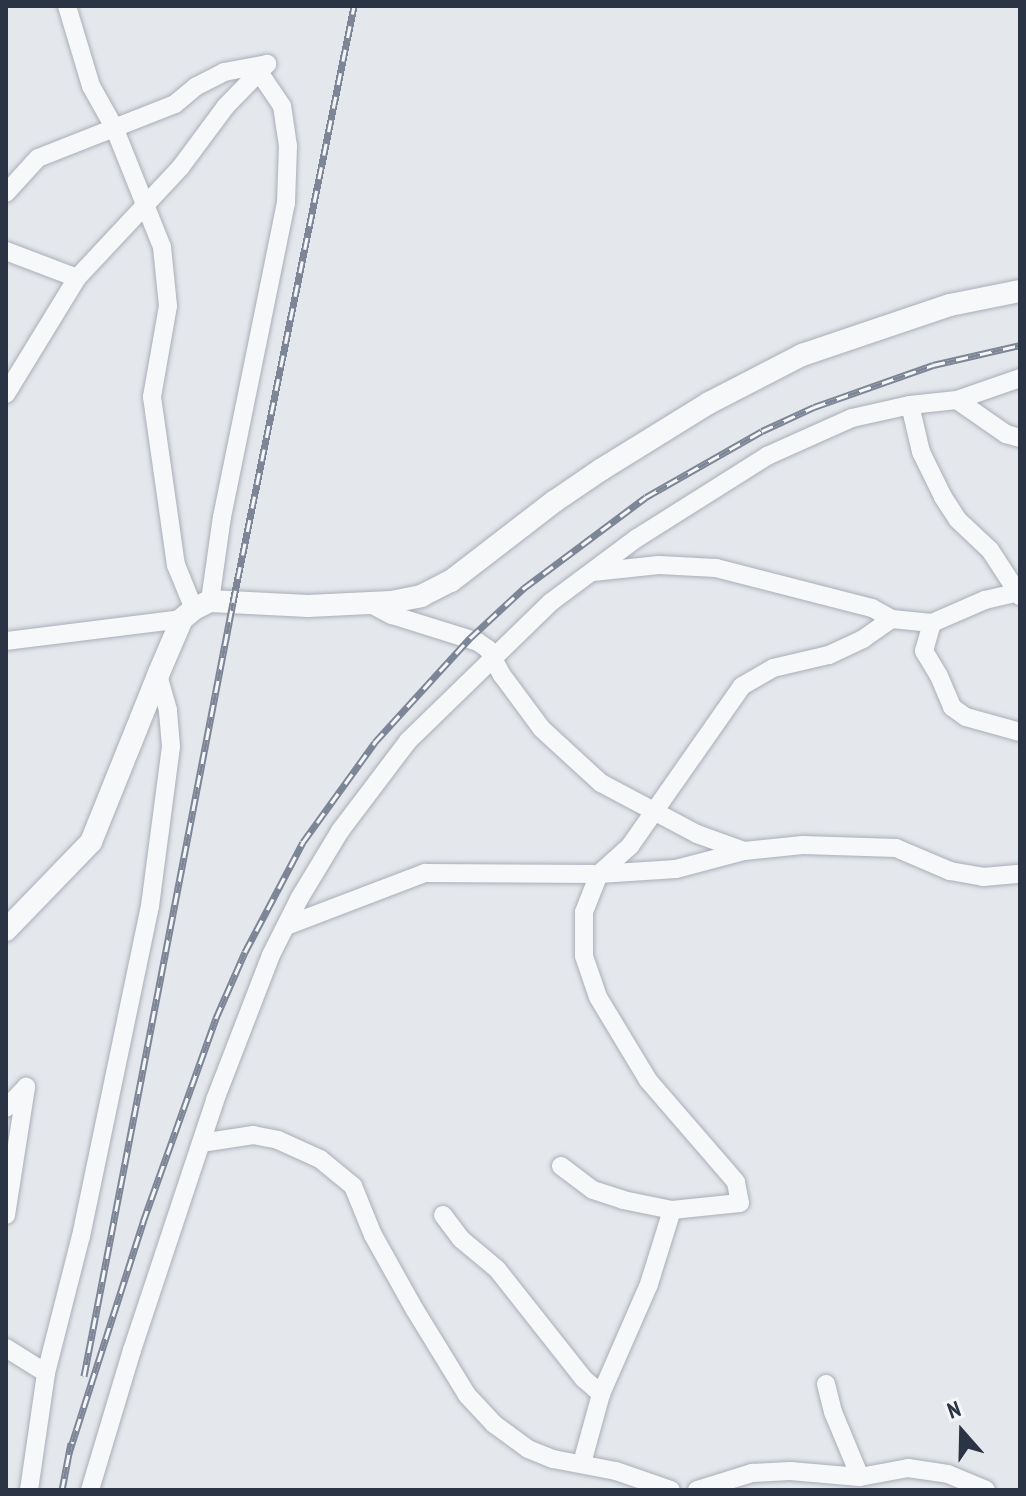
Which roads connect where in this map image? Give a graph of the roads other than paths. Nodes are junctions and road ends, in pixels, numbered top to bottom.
1 (67, 6) edge
2 (259, 72) junction
3 (114, 127) junction
4 (6, 193) edge
5 (145, 207) junction
6 (6, 251) edge
7 (77, 278) junction
8 (1020, 291) edge
9 (1020, 378) edge
10 (6, 394) edge
11 (957, 400) junction
12 (910, 405) junction
13 (1020, 438) edge
14 (592, 572) junction
15 (1018, 594) edge
16 (369, 603) junction
17 (196, 610) junction
18 (892, 619) junction
19 (932, 623) junction
20 (6, 641) edge
21 (492, 659) junction
22 (158, 675) junction
23 (1020, 732) edge
24 (652, 810) junction
25 (744, 851) junction
26 (599, 874) junction
27 (1020, 874) edge
28 (286, 926) junction
29 (6, 930) edge
30 (6, 1108) edge
31 (201, 1143) junction
32 (561, 1166) dead end
33 (672, 1210) junction
34 (6, 1215) edge
35 (443, 1215) dead end
36 (6, 1348) edge
37 (46, 1373) junction
38 (826, 1384) dead end
39 (601, 1394) junction
40 (582, 1463) junction
41 (860, 1477) junction
42 (29, 1490) edge
43 (90, 1490) edge
44 (671, 1490) edge
45 (697, 1490) edge
46 (986, 1490) edge

1 - 3 street
2 - 3 street
2 - 5 street
2 - 17 street
3 - 4 street
3 - 5 street
5 - 7 street
5 - 17 street
6 - 7 street
7 - 10 street
8 - 16 street
9 - 11 street
11 - 12 street
11 - 13 street
12 - 14 street
12 - 15 street
14 - 18 street
14 - 21 street
15 - 19 street
16 - 17 street
16 - 21 street
17 - 20 street
17 - 22 street
18 - 19 street
18 - 24 street
19 - 23 street
21 - 24 street
21 - 28 street
22 - 29 street
22 - 37 street
24 - 25 street
24 - 26 street
25 - 26 street
25 - 27 street
26 - 28 street
26 - 33 street
28 - 31 street
30 - 34 street
31 - 40 street
31 - 43 street
32 - 33 street
33 - 39 street
35 - 39 street
36 - 37 street
37 - 42 street
38 - 41 street
39 - 40 street
40 - 44 street
41 - 45 street
41 - 46 street

